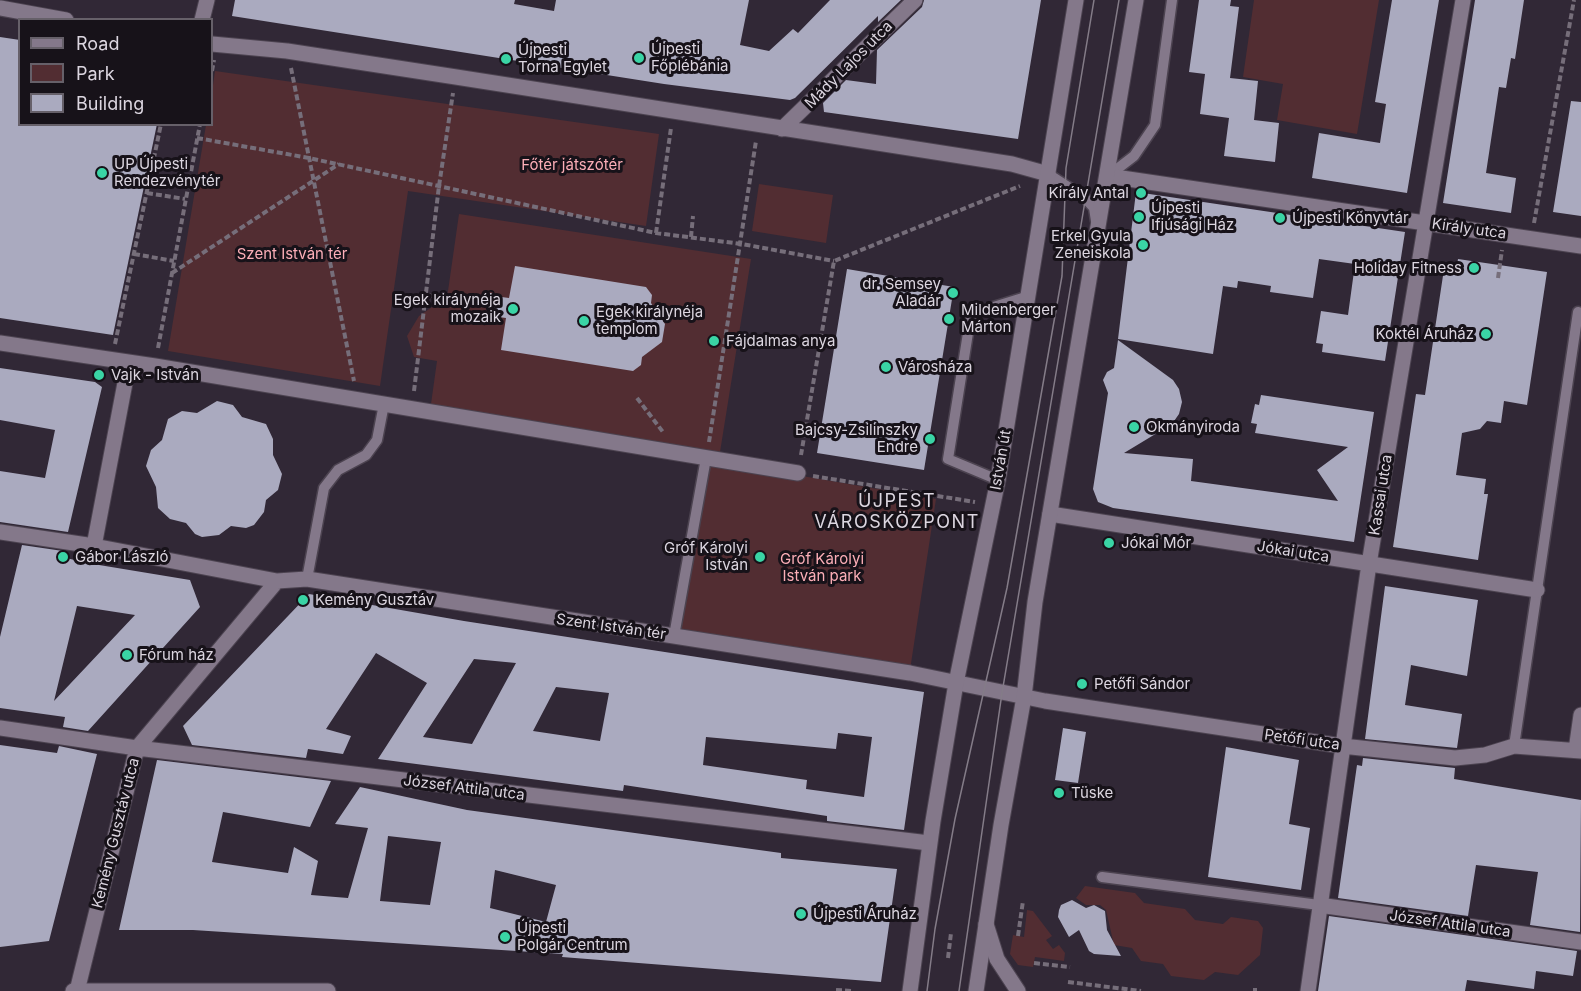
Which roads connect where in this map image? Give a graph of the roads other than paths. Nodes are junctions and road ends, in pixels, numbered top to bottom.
1 (207, 0) edge
2 (915, 0) edge
3 (1076, 0) edge
4 (1136, 0) edge
5 (1172, 0) edge
6 (1463, 0) edge
7 (0, 8) edge
8 (55, 18) edge
9 (202, 18) edge
10 (213, 44) edge
11 (782, 129) junction
12 (1048, 174) junction
13 (1108, 176) junction
14 (1425, 223) junction
15 (1098, 227) junction
16 (1581, 246) edge
17 (1029, 296) junction
18 (1581, 313) edge
19 (0, 344) edge
20 (129, 362) junction
21 (384, 404) junction
22 (706, 458) junction
23 (798, 473) road end
24 (998, 480) junction
25 (1050, 514) junction
26 (0, 532) edge
27 (94, 546) junction
28 (1369, 564) junction
29 (306, 579) junction
30 (277, 581) junction
31 (1537, 590) junction
32 (674, 636) junction
33 (956, 683) junction
34 (1024, 697) junction
35 (1581, 715) edge
36 (0, 728) edge
37 (1342, 746) junction
38 (1514, 746) junction
39 (136, 748) junction
40 (1578, 751) edge
41 (929, 843) junction
42 (1102, 877) dead end
43 (1319, 905) junction
44 (986, 921) junction
45 (1581, 942) edge
46 (76, 991) edge
47 (328, 991) edge
48 (910, 991) edge
49 (976, 991) edge
50 (1018, 991) edge
51 (1308, 991) edge

1 - 9 street
2 - 11 street, Mády Lajos utca
3 - 12 street, István út
4 - 13 street
5 - 13 lane
6 - 14 street, Kassai utca
7 - 8 street
10 - 11 street
11 - 12 street
12 - 15 lane
12 - 17 street, István út
13 - 14 street, Király utca
13 - 15 street
14 - 16 street, Király utca
14 - 28 street, Kassai utca
15 - 25 street
17 - 24 street, István út
17 - 24 lane
18 - 31 lane
19 - 20 street
20 - 21 street
20 - 27 street
21 - 22 street
21 - 29 lane
22 - 23 street
22 - 32 lane
24 - 33 street, István út
25 - 28 street, Jókai utca
25 - 34 street
26 - 27 street, Szent István tér
27 - 30 street, Szent István tér
28 - 31 street, Jókai utca
28 - 37 street, Kassai utca
29 - 30 street, Szent István tér
29 - 32 street, Szent István tér
30 - 39 street, Kemény Gusztáv utca
31 - 38 lane
32 - 33 street, Szent István tér
33 - 34 street, Szent István tér
33 - 41 street, István út
34 - 37 street, Petőfi utca
34 - 44 street
35 - 40 street
36 - 39 street, József Attila utca
37 - 38 street, Petőfi utca
37 - 43 street, Kassai utca
38 - 40 street, Petőfi utca
39 - 41 street, József Attila utca
39 - 46 street, Kemény Gusztáv utca
41 - 48 street, István út
42 - 43 lane
43 - 45 street, József Attila utca
43 - 51 street, Kassai utca
44 - 49 street
44 - 50 street
46 - 47 street

